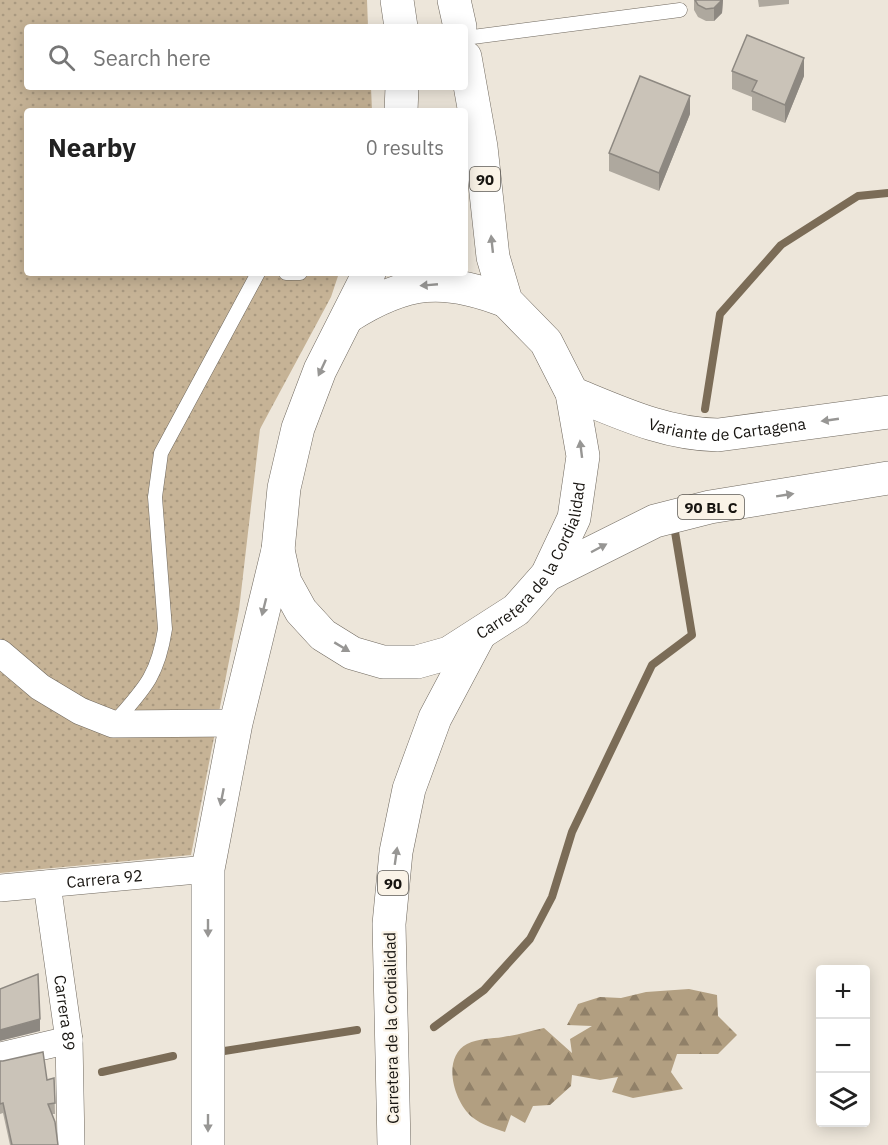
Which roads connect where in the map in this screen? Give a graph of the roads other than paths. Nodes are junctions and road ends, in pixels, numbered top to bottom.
1 (397, 0) edge
2 (454, 0) edge
3 (680, 10) dead end
4 (401, 24) edge
5 (459, 24) edge
6 (468, 38) edge
7 (468, 74) edge
8 (402, 90) edge
9 (401, 108) edge
10 (256, 276) edge
11 (368, 276) edge
12 (506, 301) junction
13 (349, 316) junction
14 (572, 393) junction
15 (888, 412) edge
16 (888, 478) edge
17 (278, 550) junction
18 (547, 575) junction
19 (478, 637) junction
20 (0, 653) edge
21 (236, 723) junction
22 (113, 724) junction
23 (208, 869) junction
24 (47, 884) junction
25 (0, 888) edge
26 (69, 1040) junction
27 (0, 1056) edge
28 (70, 1145) edge
29 (208, 1145) edge
30 (394, 1145) edge

1 - 4 highway
2 - 5 highway
3 - 6 lane
12 -> 7 highway, Carretera de la Cordialidad / 90
8 - 9 highway
10 - 22 lane
11 - 13 highway
12 -> 13 highway
12 - 14 highway, Carretera de la Cordialidad
13 -> 17 highway
15 -> 14 highway, Variante de Cartagena
18 -> 14 highway, Carretera de la Cordialidad
18 -> 16 highway, 90 BL C
17 -> 19 highway
17 -> 21 highway
18 - 19 highway, Carretera de la Cordialidad
30 -> 19 highway, Carretera de la Cordialidad / 90
20 - 22 street
21 - 22 street
21 -> 23 highway
23 - 24 street, Carrera 92
23 -> 29 highway
24 - 25 street, Carrera 92
24 - 26 street, Carrera 89
26 - 27 street
26 - 28 street, Carrera 89

